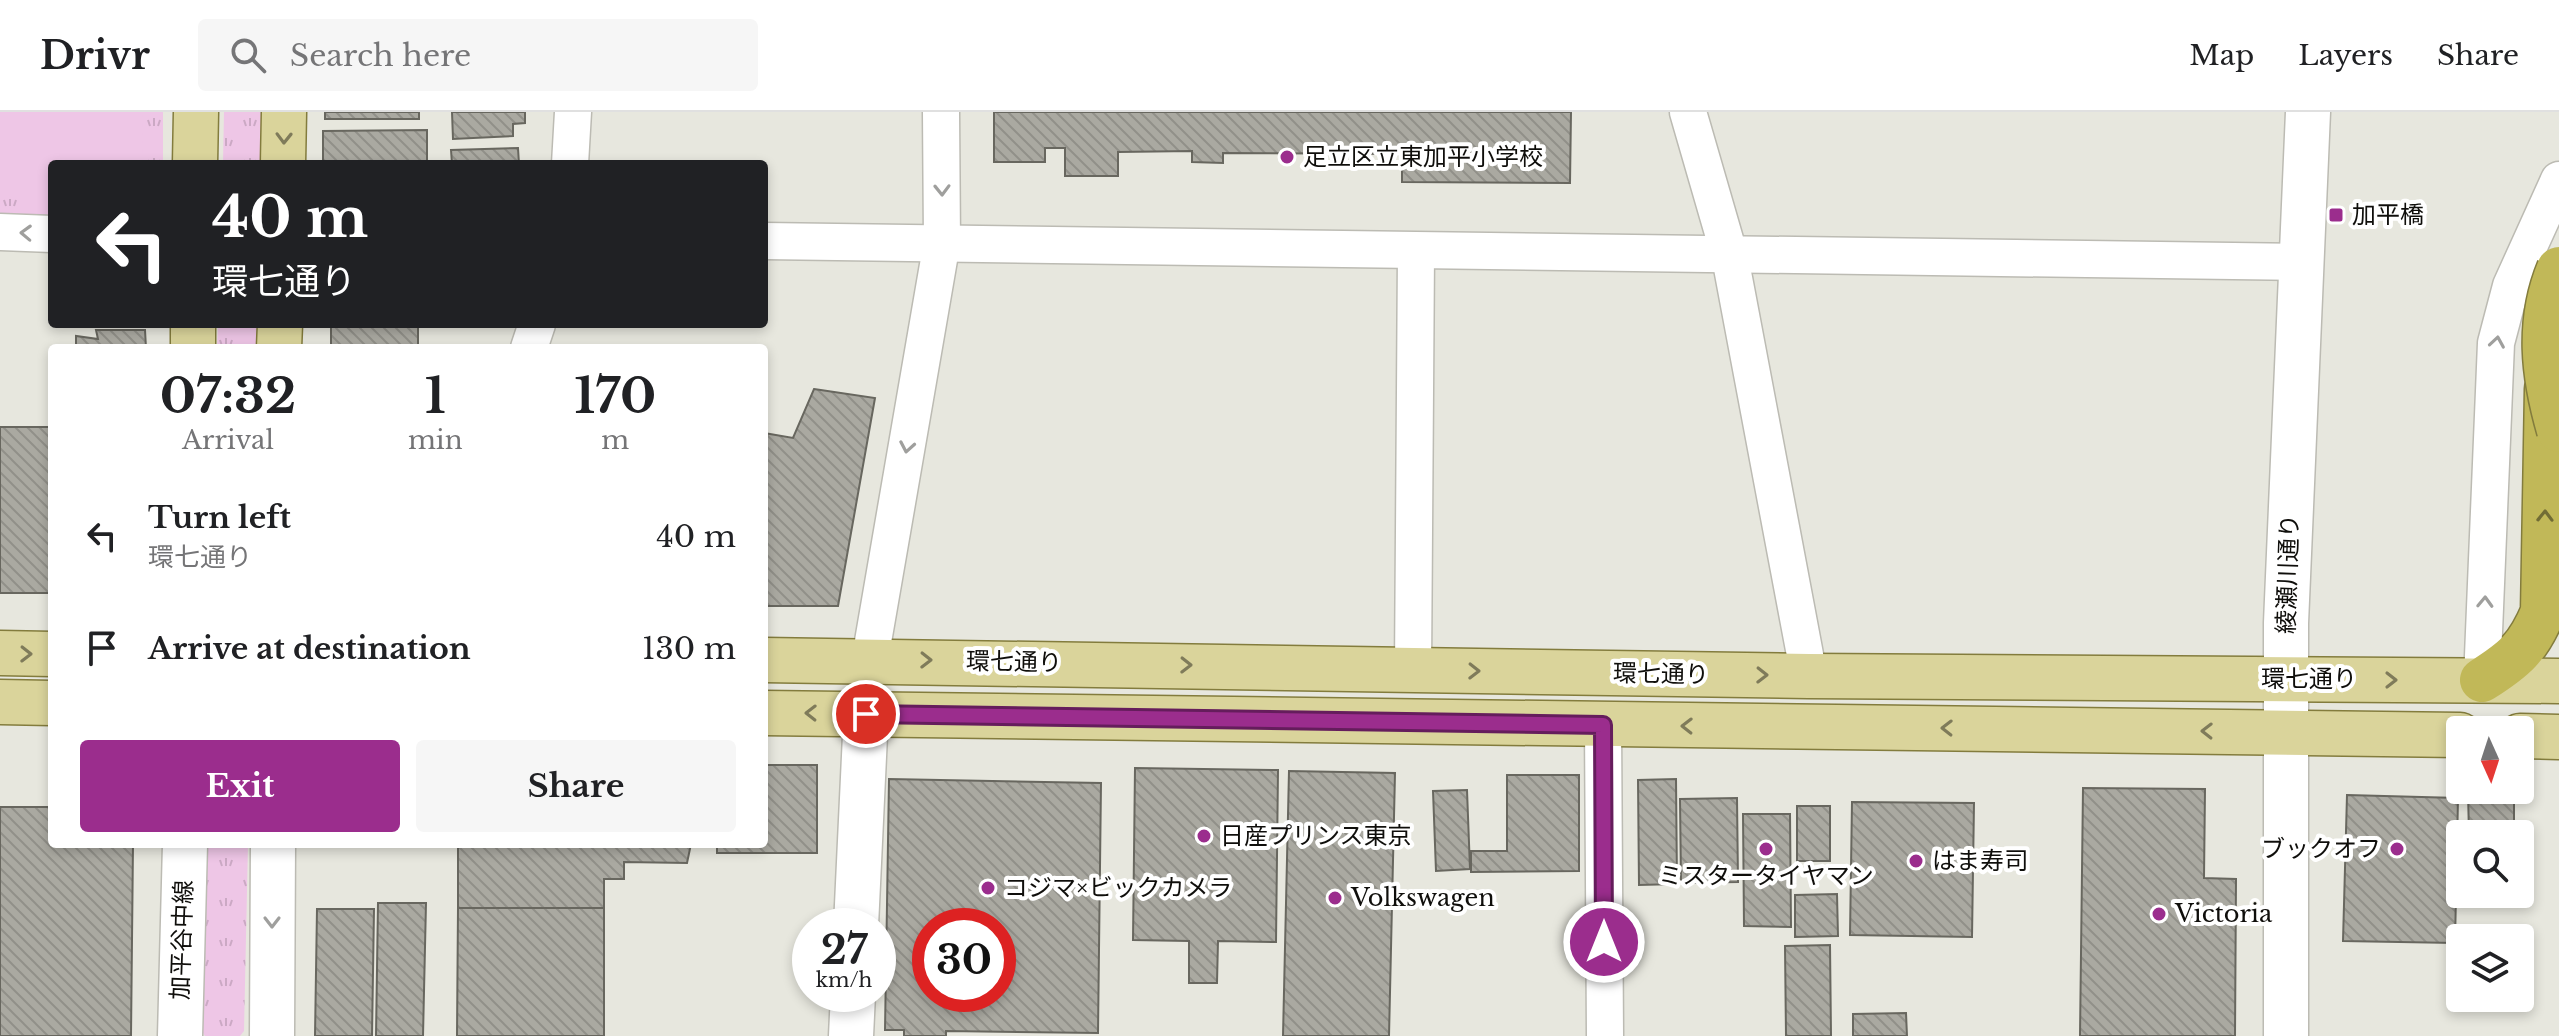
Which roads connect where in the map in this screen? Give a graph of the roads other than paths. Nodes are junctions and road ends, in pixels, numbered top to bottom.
1 (196, 112) edge
2 (284, 112) edge
3 (573, 112) edge
4 (941, 112) edge
5 (1688, 112) edge
6 (2308, 112) edge
7 (195, 160) edge
8 (283, 160) edge
9 (570, 160) edge
10 (2559, 180) edge
11 (0, 232) edge
12 (48, 234) edge
13 (768, 241) edge
14 (942, 242) junction
15 (2559, 247) edge
16 (1416, 252) junction
17 (1730, 257) junction
18 (2299, 262) junction
19 (2555, 276) edge
20 (2559, 430) edge
21 (0, 653) edge
22 (48, 654) edge
23 (870, 659) junction
24 (768, 660) edge
25 (1413, 670) junction
26 (1809, 676) junction
27 (2285, 679) junction
28 (2482, 680) junction
29 (2559, 681) edge
30 (0, 702) edge
31 (48, 703) edge
32 (768, 713) edge
33 (866, 714) junction
34 (1603, 725) junction
35 (2285, 732) junction
36 (2446, 735) edge
37 (2534, 736) edge
38 (2559, 737) edge
39 (185, 848) edge
40 (273, 848) edge
41 (857, 908) edge
42 (852, 1012) edge
43 (180, 1036) edge
44 (272, 1036) edge
45 (851, 1036) edge
46 (1605, 1036) edge
47 (2286, 1036) edge

1 - 7 main road
2 -> 8 main road
3 - 9 street
4 -> 14 street
5 - 17 street
6 - 18 street, 綾瀬川通り
28 -> 10 street
12 -> 11 street
13 - 14 street
14 - 16 street
14 -> 23 street
15 - 19 highway, bridge
16 - 17 street
16 - 25 street
17 - 18 street
17 - 26 street
18 - 27 street, 綾瀬川通り
19 - 20 highway, bridge
28 -> 19 highway, bridge
21 -> 22 main road
23 - 24 main road, 環七通り
23 -> 25 main road, 環七通り
25 -> 26 main road, 環七通り
26 - 27 main road, 環七通り
27 -> 28 main road, 環七通り
27 - 35 street, 綾瀬川通り
28 - 29 main road, 環七通り
30 - 31 main road
33 -> 32 main road
33 - 34 main road
33 - 41 street
35 -> 34 main road
34 - 46 street
35 - 36 main road
35 - 47 street, 綾瀬川通り
37 - 38 main road
39 - 43 street, 加平谷中線
40 -> 44 street
42 - 45 street

